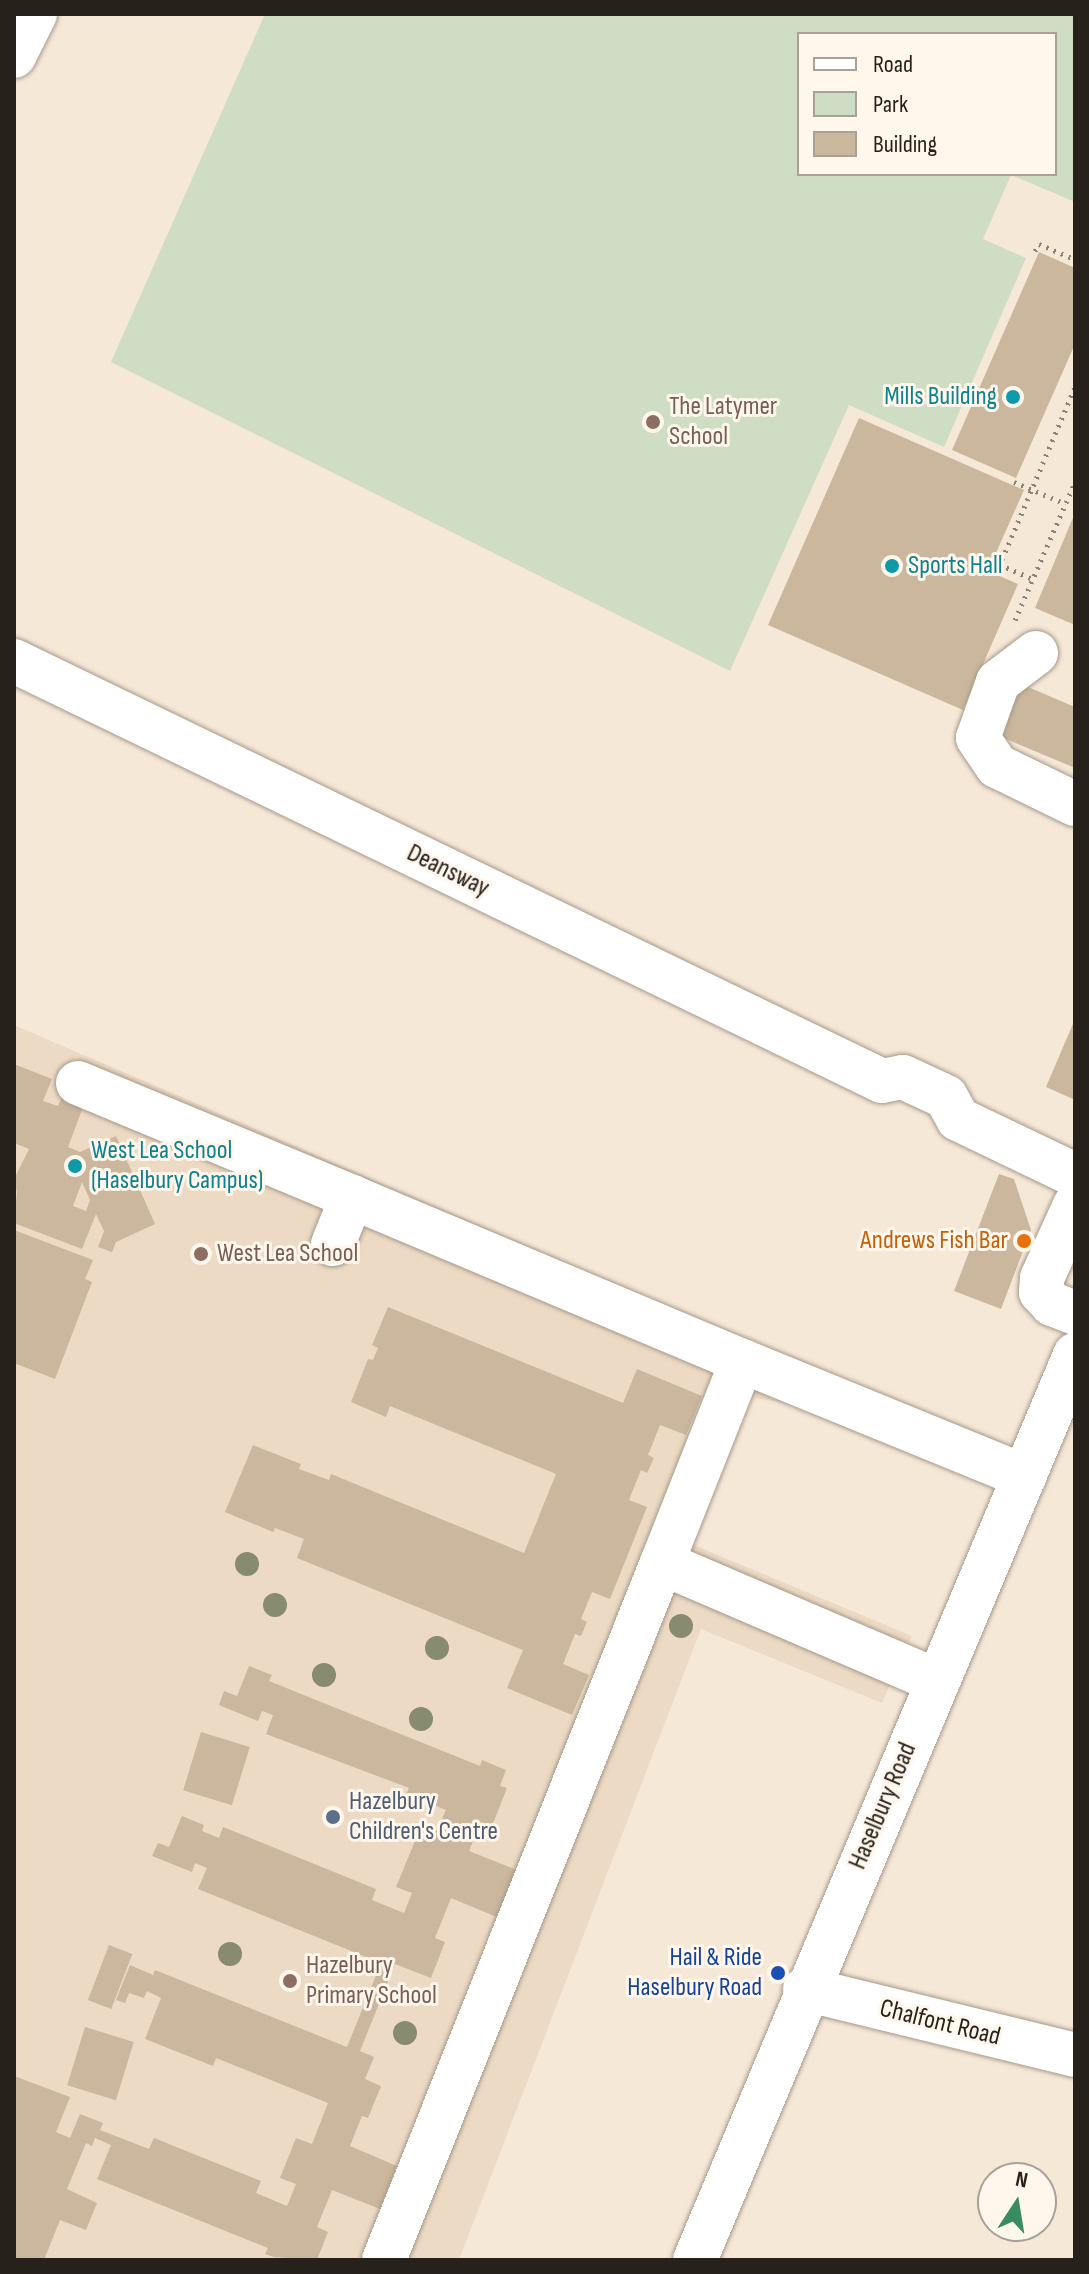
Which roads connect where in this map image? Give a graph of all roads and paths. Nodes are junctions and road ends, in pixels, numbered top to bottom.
1 (35, 14) edge
2 (14, 56) edge
3 (1035, 251) dead end
4 (1075, 259) edge
5 (1075, 387) edge
6 (1014, 482) dead end
7 (1075, 482) edge
8 (1032, 489) junction
9 (1066, 504) junction
10 (992, 561) dead end
11 (1000, 564) junction
12 (996, 574) dead end
13 (1033, 579) junction
14 (1036, 653) dead end
15 (14, 661) edge
16 (998, 682) junction
17 (1075, 804) edge
18 (78, 1083) dead end
19 (1075, 1175) edge
20 (352, 1197) junction
21 (1075, 1205) edge
22 (333, 1244) dead end
23 (1075, 1313) edge
24 (1075, 1355) edge
25 (742, 1361) junction
26 (1024, 1476) junction
27 (662, 1563) junction
28 (937, 1681) junction
29 (805, 1989) junction
30 (1075, 2055) edge
31 (384, 2260) edge
32 (695, 2260) edge

1 - 2 street
3 - 4 path
5 - 8 path
6 - 8 path
7 - 9 path
8 - 9 path
8 - 11 path
9 - 13 path
10 - 11 path
11 - 12 path
11 - 13 path
13 - 16 path
14 - 16 street
15 - 19 street, Deansway
16 - 17 street
18 - 20 street
20 - 22 street
20 - 25 street
21 - 23 street
24 - 26 street, Haselbury Road
25 - 26 street
25 - 27 street
26 - 28 street, Haselbury Road
27 - 28 street
27 - 31 street
28 - 29 street, Haselbury Road
29 - 30 street, Chalfont Road
29 - 32 street, Haselbury Road

